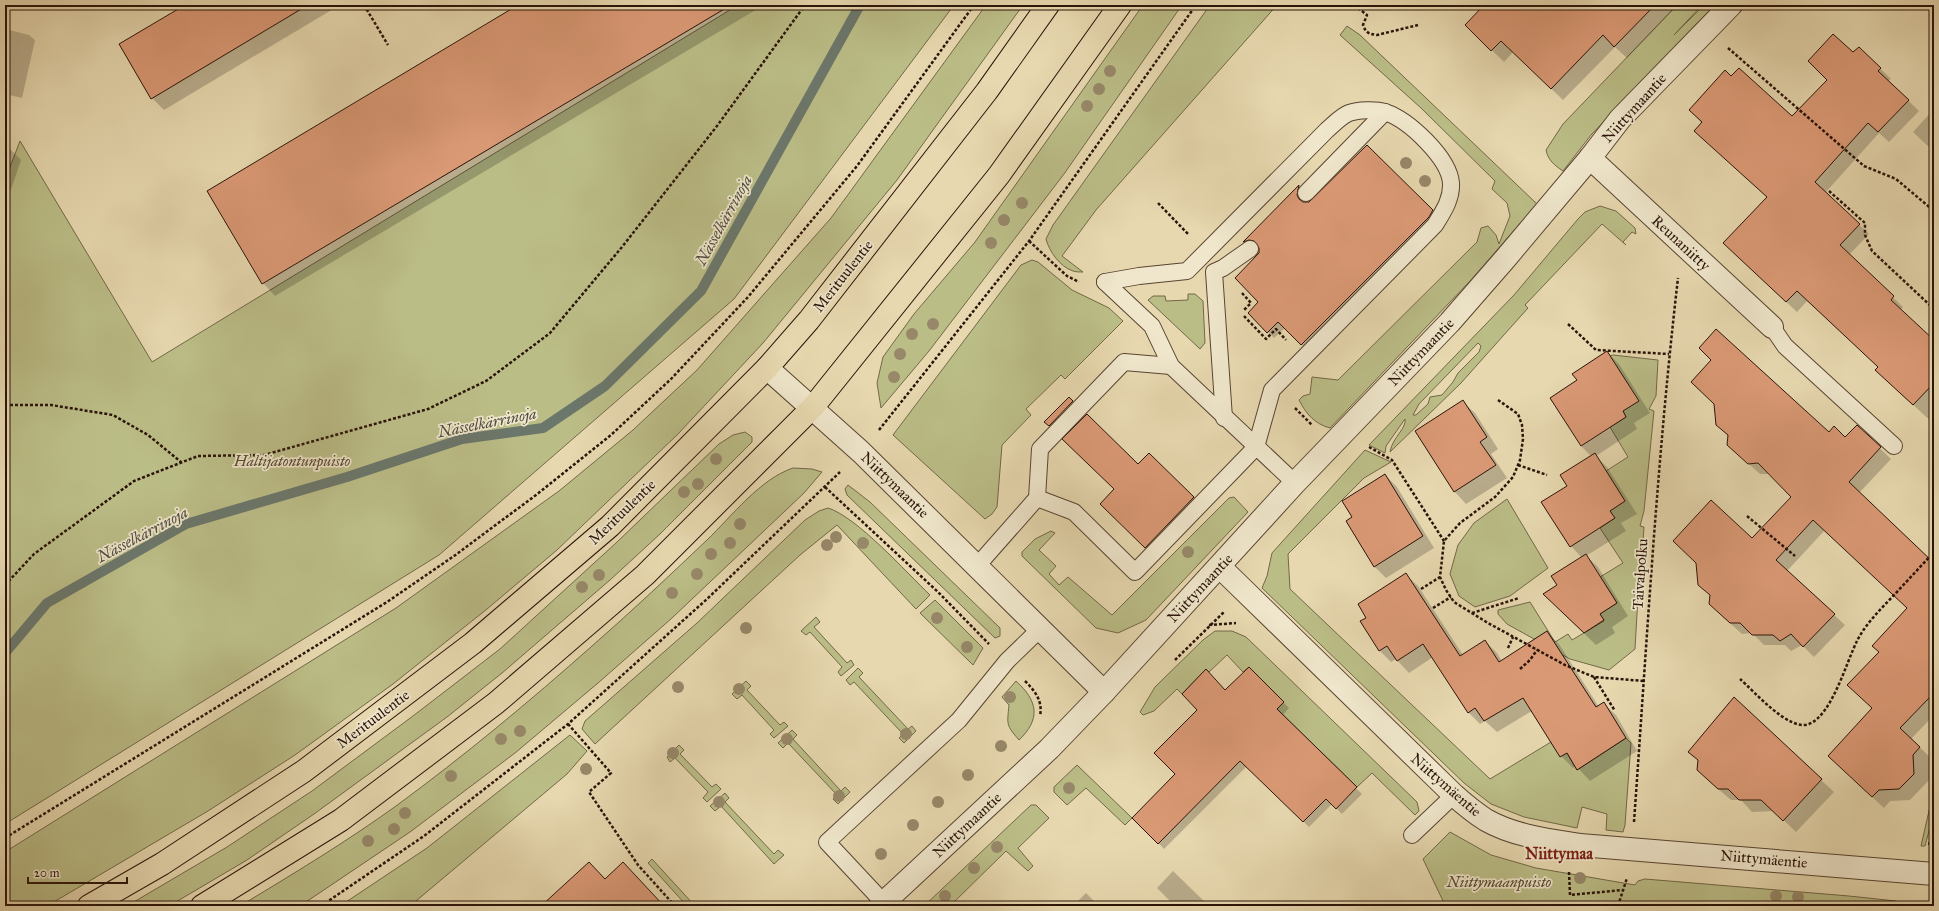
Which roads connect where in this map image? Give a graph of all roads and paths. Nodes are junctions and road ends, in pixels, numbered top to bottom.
1 (364, 5) edge
2 (805, 5) edge
3 (974, 5) edge
4 (1048, 5) edge
5 (1120, 5) edge
6 (1196, 5) edge
7 (1354, 5) edge
8 (1730, 5) edge
9 (1925, 5) edge
10 (1934, 14) edge
11 (1418, 25) dead end
12 (1723, 43) dead end
13 (388, 45) dead end
14 (1385, 112) junction
15 (1590, 158) junction
16 (1829, 191) dead end
17 (1306, 193) dead end
18 (1158, 203) dead end
19 (1934, 210) edge
20 (1029, 241) junction
21 (1682, 243) junction
22 (1250, 249) dead end
23 (1206, 252) junction
24 (1219, 270) junction
25 (1187, 271) junction
26 (1105, 282) junction
27 (1251, 303) junction
28 (1254, 306) dead end
29 (1934, 309) edge
30 (1568, 324) dead end
31 (1772, 327) joint
32 (1669, 354) junction
33 (1299, 363) junction
34 (1171, 366) junction
35 (767, 368) junction
36 (1498, 400) dead end
37 (5, 404) edge
38 (813, 408) junction
39 (1224, 418) junction
40 (1334, 443) junction
41 (1894, 446) dead end
42 (1256, 447) junction
43 (1372, 449) dead end
44 (861, 452) junction
45 (181, 462) junction
46 (1518, 465) junction
47 (1547, 475) dead end
48 (1295, 484) junction
49 (825, 487) junction
50 (1037, 498) junction
51 (1747, 516) dead end
52 (1444, 541) junction
53 (1934, 552) edge
54 (1795, 556) dead end
55 (977, 566) junction
56 (1220, 567) junction
57 (1440, 577) junction
58 (5, 585) edge
59 (1421, 590) dead end
60 (1450, 597) junction
61 (1519, 598) dead end
62 (1433, 608) dead end
63 (1471, 613) junction
64 (1041, 628) junction
65 (1513, 637) junction
66 (1508, 648) dead end
67 (1537, 650) junction
68 (1007, 661) junction
69 (1520, 669) dead end
70 (1594, 677) junction
71 (1740, 678) dead end
72 (1644, 681) junction
73 (1104, 692) junction
74 (1615, 711) dead end
75 (1038, 722) dead end
76 (568, 724) junction
77 (1454, 796) junction
78 (1412, 835) dead end
79 (5, 838) edge
80 (1632, 848) junction
81 (1569, 871) dead end
82 (1934, 874) edge
83 (1622, 890) junction
84 (882, 904) edge
85 (89, 906) edge
86 (202, 906) edge
87 (321, 906) edge
88 (675, 906) edge
89 (1170, 906) edge
90 (1188, 906) edge
91 (1618, 906) edge

1 - 13 path
2 - 45 path
3 - 79 path
4 - 35 main road, Merituulentie
5 - 38 main road
6 - 20 path
7 - 11 path
8 - 15 street, Niittymaantie
9 - 10 path
12 - 19 path
14 - 17 lane
14 - 23 lane
14 - 33 lane
15 - 21 street, Reunaniitty
15 - 40 street, Niittymaantie
16 - 29 path
18 - 23 path
20 - 26 path
20 - 44 path
21 - 31 street, Reunaniitty
21 - 32 path, Taivalpolku
22 - 24 lane
23 - 25 lane
24 - 25 lane
24 - 27 path
24 - 39 lane
25 - 26 lane
26 - 34 lane
27 - 28 path
27 - 33 path
30 - 32 path
31 - 41 lane
32 - 72 path, Taivalpolku
33 - 40 path
33 - 42 lane
34 - 39 lane
34 - 50 lane
35 - 38 street, Niittymaantie
35 - 85 main road, Merituulentie
36 - 46 path
37 - 45 path
38 - 44 street, Niittymaantie
38 - 86 main road
39 - 42 lane
40 - 48 street, Niittymaantie
42 - 48 lane
42 - 50 lane
43 - 52 path
44 - 49 path
44 - 55 street, Niittymaantie
45 - 58 path
46 - 47 path
46 - 52 path
48 - 56 street, Niittymaantie
49 - 68 path
49 - 76 path
50 - 55 lane
51 - 54 path
52 - 57 path
53 - 71 path
55 - 64 street, Niittymaantie
56 - 73 street, Niittymaantie
56 - 77 street, Niittymäentie
57 - 59 path
57 - 60 path
60 - 62 path
60 - 63 path
61 - 63 path
63 - 65 path
64 - 68 lane
64 - 73 street, Niittymaantie
65 - 66 path
65 - 67 path
67 - 69 path
67 - 70 path
68 - 75 path
68 - 84 lane
70 - 72 path
70 - 74 path
72 - 80 path, Taivalpolku
73 - 84 street, Niittymaantie
76 - 87 path
76 - 88 path
77 - 78 lane
77 - 80 street, Niittymäentie
80 - 82 street, Niittymäentie
80 - 83 path, Taivalpolku
81 - 83 path
83 - 91 path, Taivalpolku
89 - 90 path

